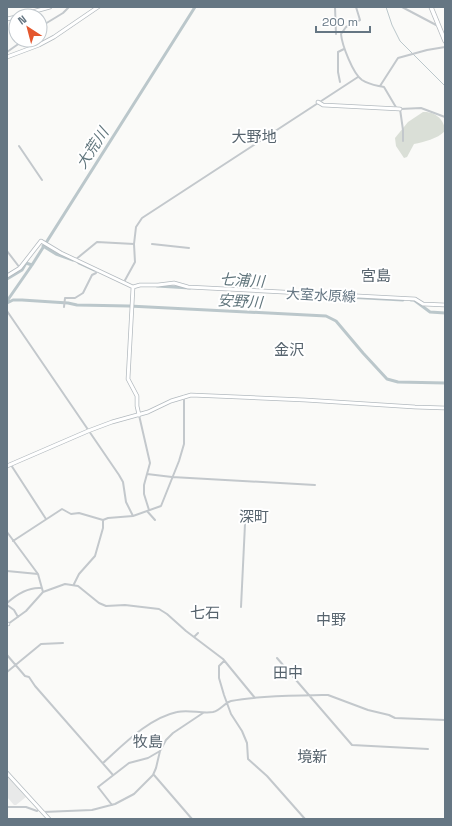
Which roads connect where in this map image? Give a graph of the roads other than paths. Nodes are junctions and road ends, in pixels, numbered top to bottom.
1 (69, 7) edge
2 (98, 7) edge
3 (335, 7) edge
4 (356, 7) edge
5 (402, 7) edge
6 (430, 7) edge
7 (48, 22) edge
8 (439, 28) junction
9 (445, 30) edge
10 (336, 34) dead end
11 (445, 42) edge
12 (445, 47) edge
13 (344, 49) junction
14 (7, 57) edge
15 (358, 77) junction
16 (340, 82) dead end
17 (380, 86) junction
18 (318, 102) junction
19 (398, 109) junction
20 (445, 117) edge
21 (403, 141) dead end
22 (18, 146) dead end
23 (42, 180) dead end
24 (134, 244) junction
25 (152, 244) dead end
26 (189, 248) dead end
27 (7, 251) edge
28 (75, 260) junction
29 (20, 268) junction
30 (97, 269) junction
31 (7, 276) edge
32 (124, 282) junction
33 (133, 287) junction
34 (445, 305) edge
35 (64, 306) dead end
36 (7, 311) edge
37 (184, 396) junction
38 (445, 408) edge
39 (139, 415) junction
40 (88, 431) junction
41 (9, 465) edge
42 (147, 474) junction
43 (172, 477) junction
44 (315, 485) dead end
45 (148, 510) junction
46 (134, 516) junction
47 (46, 519) junction
48 (103, 520) junction
49 (156, 520) dead end
50 (245, 524) dead end
51 (7, 532) edge
52 (13, 541) junction
53 (7, 571) edge
54 (38, 574) junction
55 (74, 585) junction
56 (41, 588) junction
57 (43, 592) junction
58 (7, 604) edge
59 (241, 607) dead end
60 (18, 617) junction
61 (7, 624) edge
62 (198, 633) dead end
63 (194, 637) junction
64 (63, 643) dead end
65 (7, 655) edge
66 (277, 658) dead end
67 (224, 661) junction
68 (16, 664) junction
69 (7, 672) edge
70 (309, 695) junction
71 (255, 698) junction
72 (226, 703) junction
73 (204, 713) junction
74 (445, 720) edge
75 (428, 749) dead end
76 (160, 751) junction
77 (103, 763) junction
78 (7, 773) edge
79 (113, 775) junction
80 (153, 775) junction
81 (112, 805) junction
82 (7, 807) edge
83 (42, 811) junction
84 (49, 819) edge
85 (192, 819) edge
86 (305, 819) edge

1 - 7 street
2 - 14 street
3 - 10 street
4 - 13 street
5 - 8 street
6 - 8 main road
8 - 9 street
8 - 11 main road
12 - 17 street
13 - 15 street
13 - 16 street
15 - 17 street
15 - 18 street
17 - 19 street
18 - 19 street
18 - 24 street
19 - 20 street
19 - 21 street
22 - 23 street
24 - 28 street
24 - 32 street
25 - 26 street
27 - 29 street
28 - 29 street
28 - 30 street
29 - 31 street
30 - 32 street
30 - 35 street
32 - 33 street
33 - 34 street, 大室水原線
33 - 39 street
36 - 40 street
37 - 38 street
37 - 39 street
37 - 43 street
39 - 40 street
39 - 42 street
40 - 41 street
40 - 46 street
41 - 47 street
42 - 43 street
42 - 45 street
43 - 44 street
43 - 45 street
45 - 46 street
45 - 49 street
46 - 48 street
47 - 48 street
47 - 52 street
48 - 55 street
50 - 59 street
51 - 52 street
52 - 54 street
53 - 54 street
54 - 56 street
55 - 57 street
55 - 63 street
56 - 57 street
56 - 58 street
57 - 60 street
58 - 60 street
60 - 61 street
62 - 63 street
63 - 67 street
64 - 68 street
65 - 68 street
66 - 70 street
67 - 71 street
67 - 72 street
68 - 69 street
68 - 77 street
70 - 71 street
70 - 74 street
70 - 75 street
71 - 72 street
72 - 73 street
72 - 86 street
73 - 76 street
73 - 77 street
76 - 79 street
76 - 80 street
77 - 79 street
78 - 83 street
79 - 81 street
80 - 81 street
80 - 85 street
81 - 83 street
82 - 83 street
83 - 84 street

